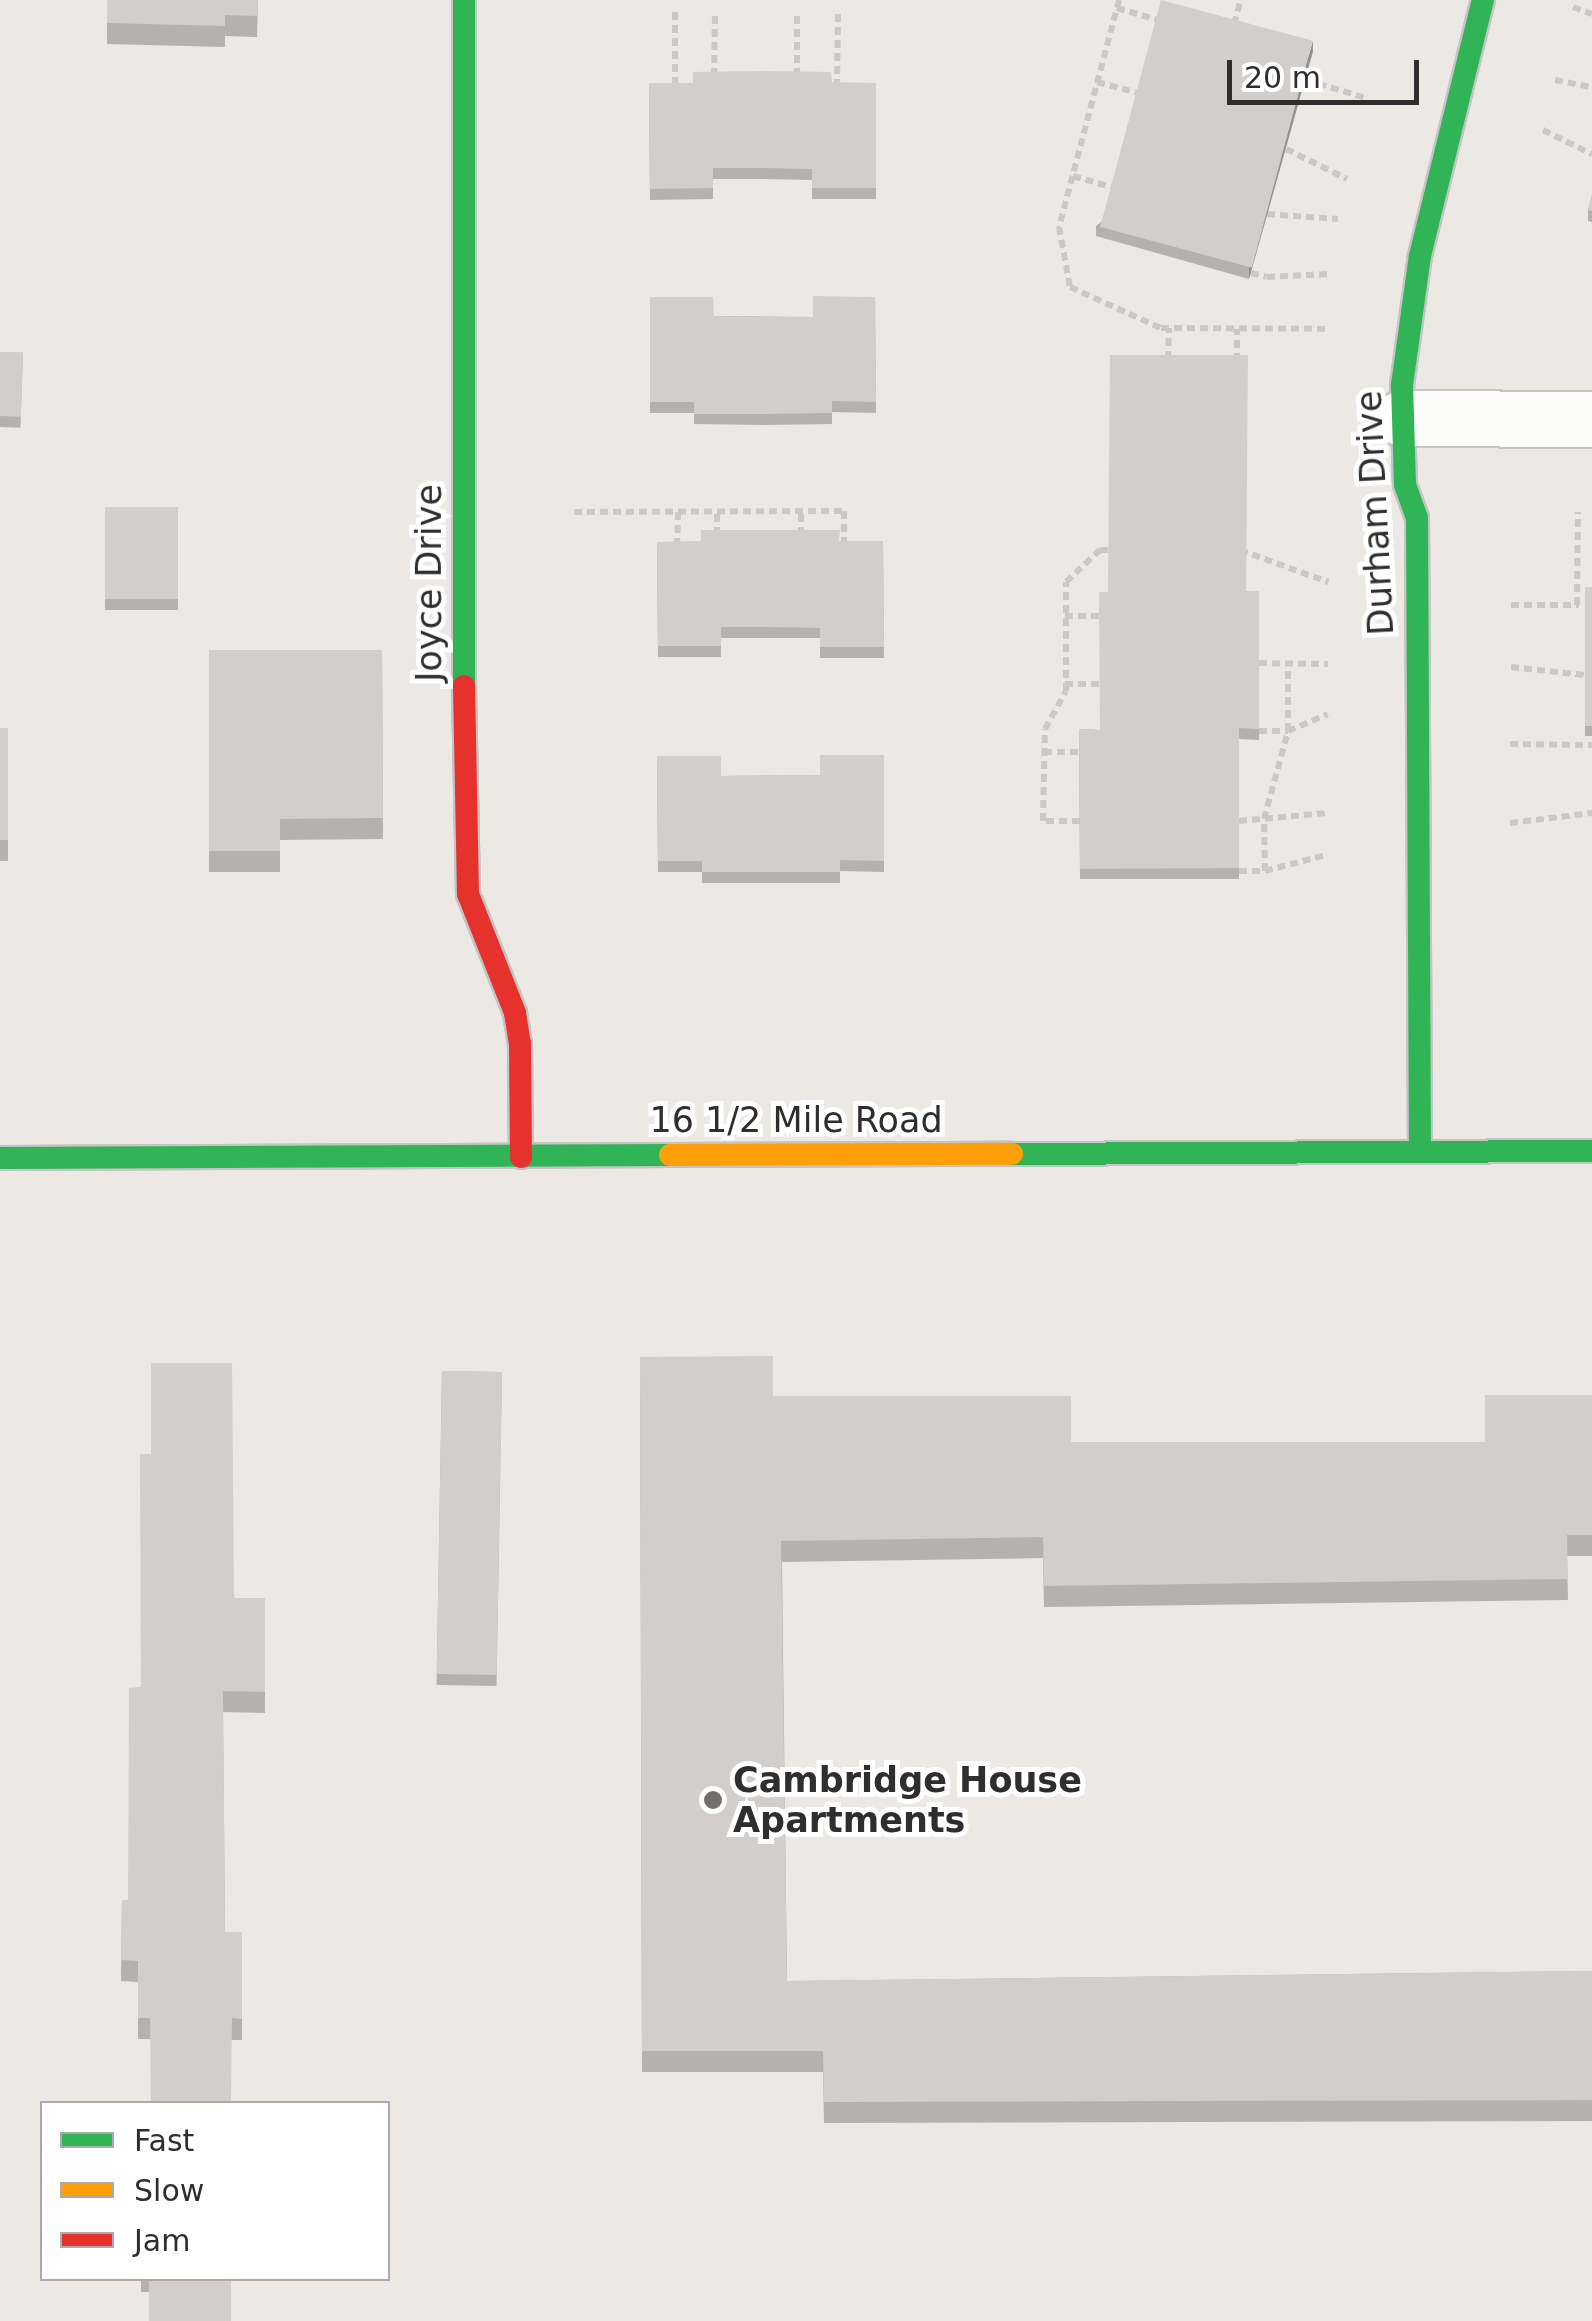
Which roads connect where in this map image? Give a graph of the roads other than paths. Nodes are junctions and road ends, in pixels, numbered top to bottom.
1 (464, 0) edge
2 (1483, 0) edge
3 (1402, 418) junction
4 (1592, 419) edge
5 (1592, 1151) edge
6 (1420, 1152) junction
7 (521, 1157) junction
8 (0, 1158) edge

1 - 7 street, Joyce Drive
2 - 3 street, Durham Drive
3 - 4 street
3 - 6 street, Durham Drive
5 - 6 street, 16 1/2 Mile Road
6 - 7 street, 16 1/2 Mile Road
7 - 8 street, 16 1/2 Mile Road

